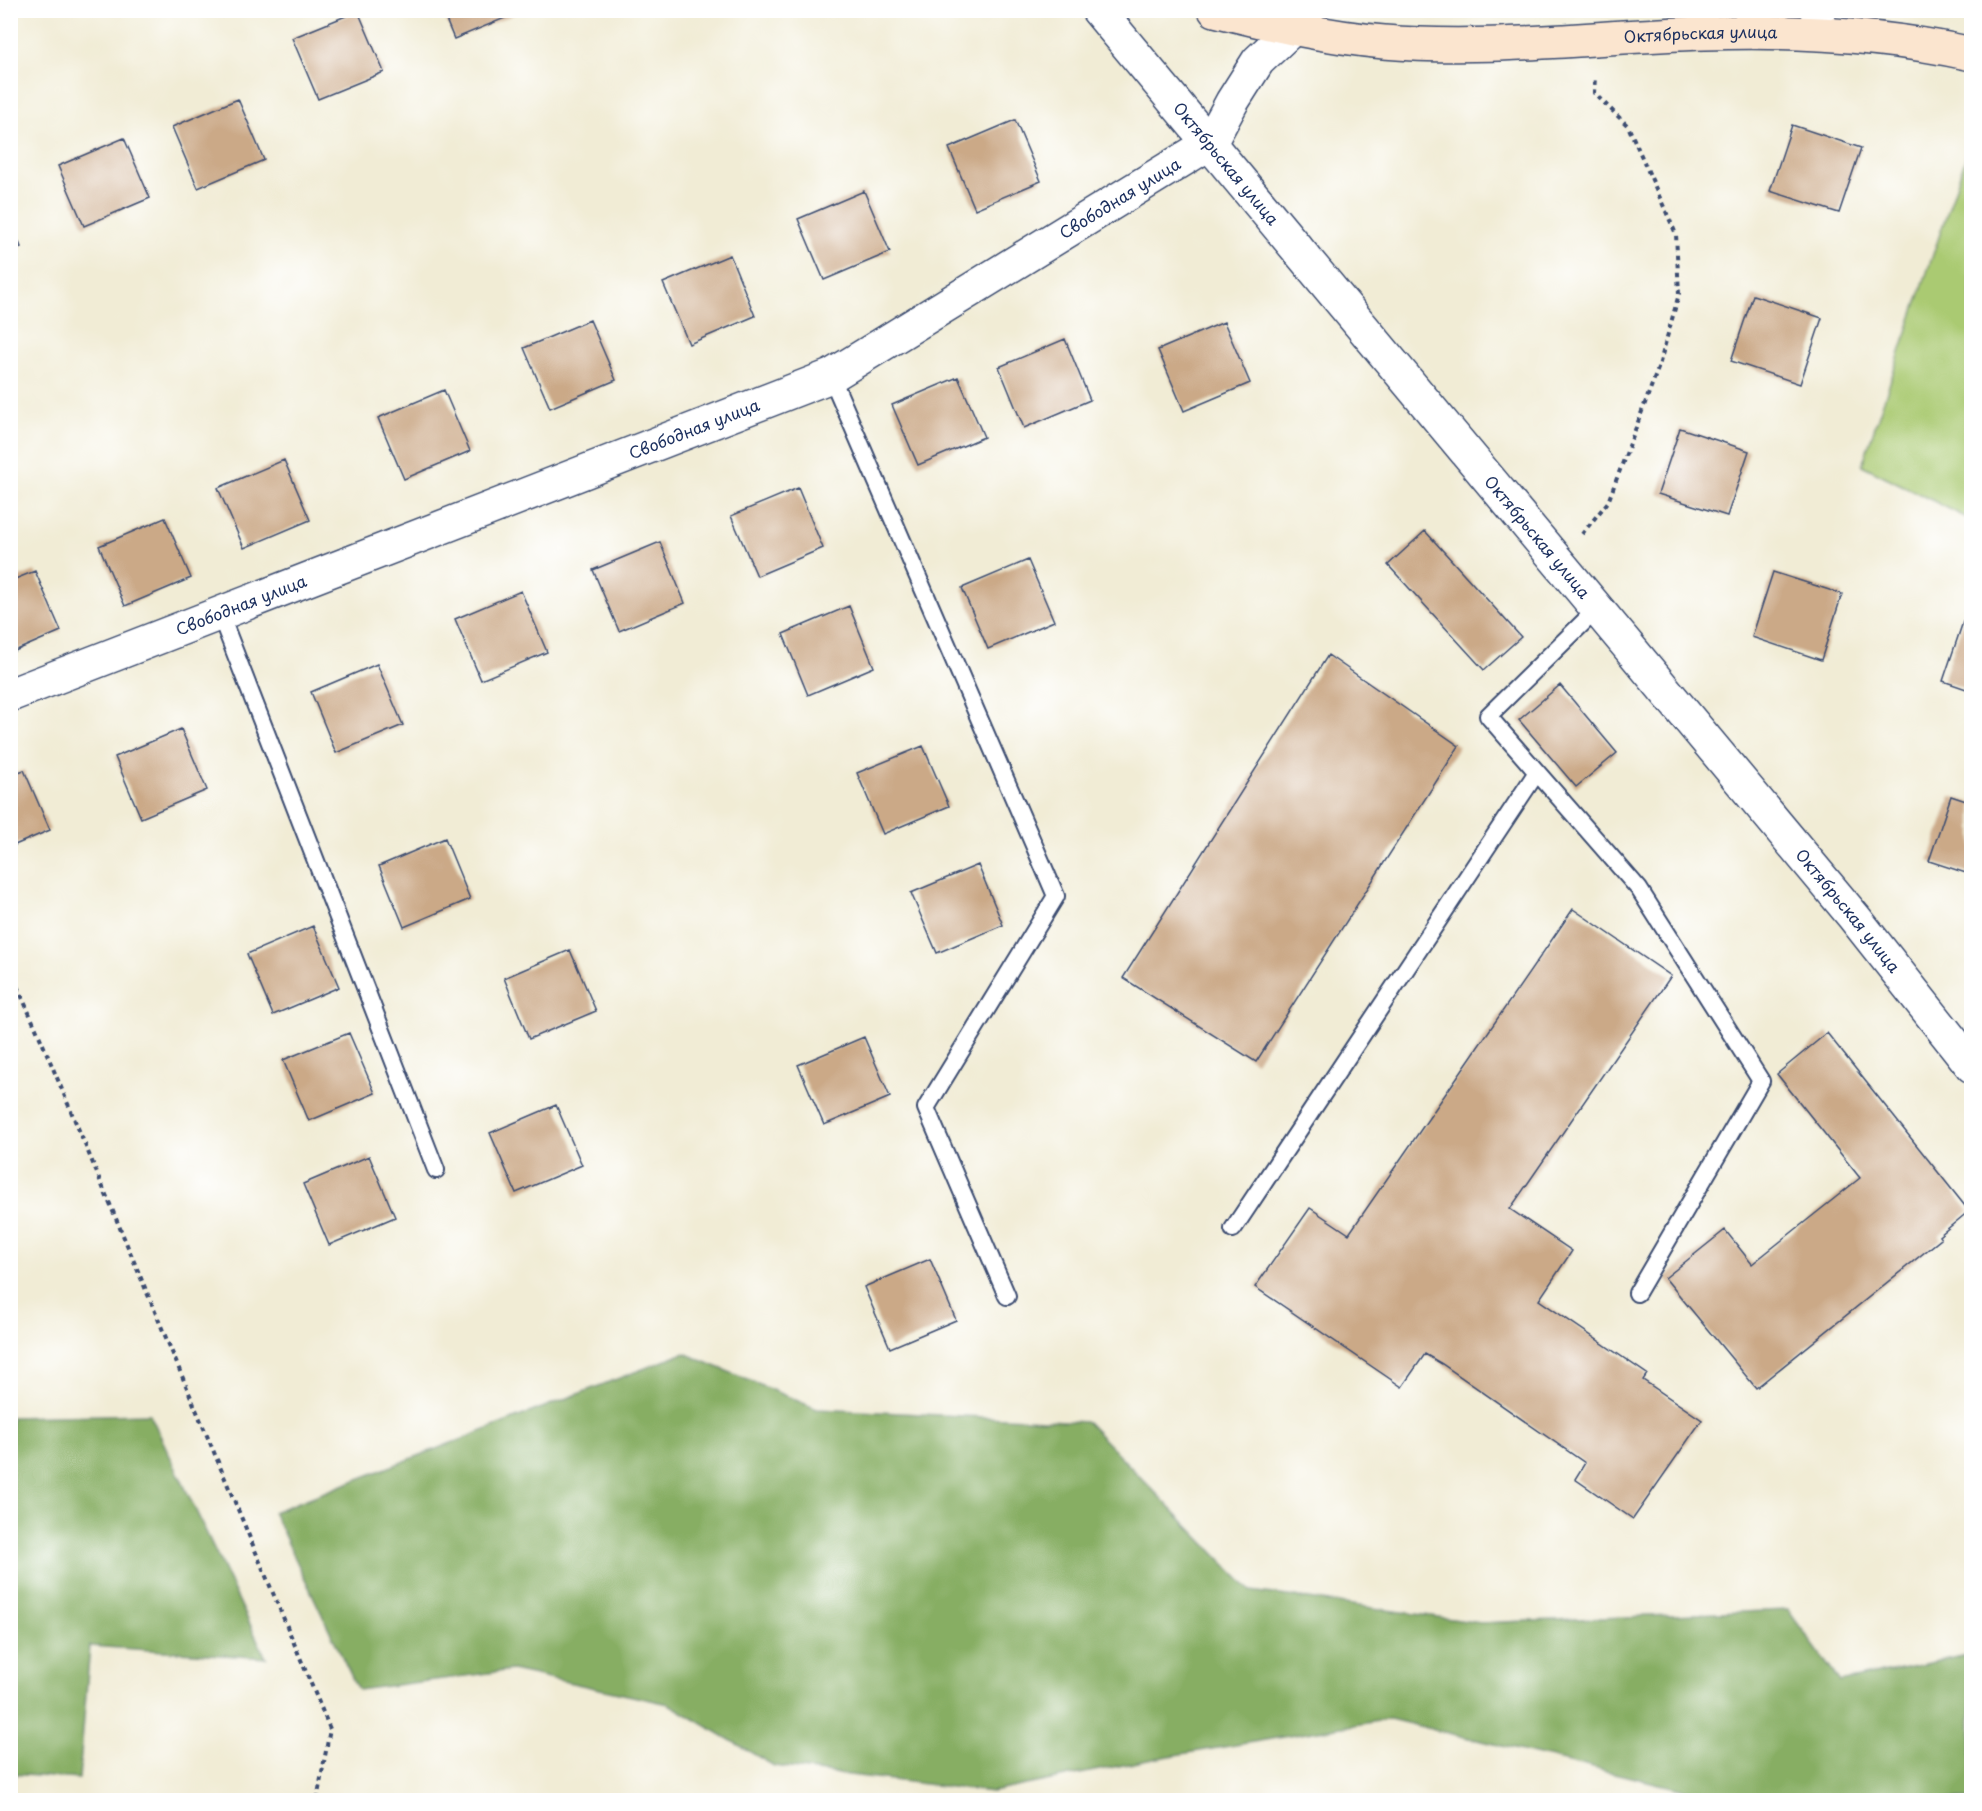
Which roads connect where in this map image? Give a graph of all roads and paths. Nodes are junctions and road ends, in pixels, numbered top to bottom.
1 (1098, 10) edge
2 (1215, 10) edge
3 (1291, 20) edge
4 (1817, 22) edge
5 (1595, 40) junction
6 (1971, 54) edge
7 (1210, 143) junction
8 (831, 376) junction
9 (1558, 562) junction
10 (1598, 609) junction
11 (220, 614) junction
12 (10, 695) edge
13 (1537, 772) junction
14 (10, 981) edge
15 (1971, 1066) edge
16 (436, 1170) dead end
17 (1233, 1229) dead end
18 (1637, 1293) dead end
19 (1007, 1296) dead end
20 (317, 1800) edge

1 - 7 street, Октябрьская улица
2 - 3 main road, Октябрьская улица
3 - 5 main road, Октябрьская улица
3 - 7 street
4 - 5 main road, Октябрьская улица
4 - 6 main road, Октябрьская улица
5 - 9 path
7 - 8 street, Свободная улица
7 - 9 street, Октябрьская улица
8 - 11 street, Свободная улица
8 - 19 lane
9 - 10 street, Октябрьская улица
10 - 13 lane
10 - 15 street, Октябрьская улица
11 - 12 street, Свободная улица
11 - 16 lane
13 - 17 lane
13 - 18 lane
14 - 20 path

